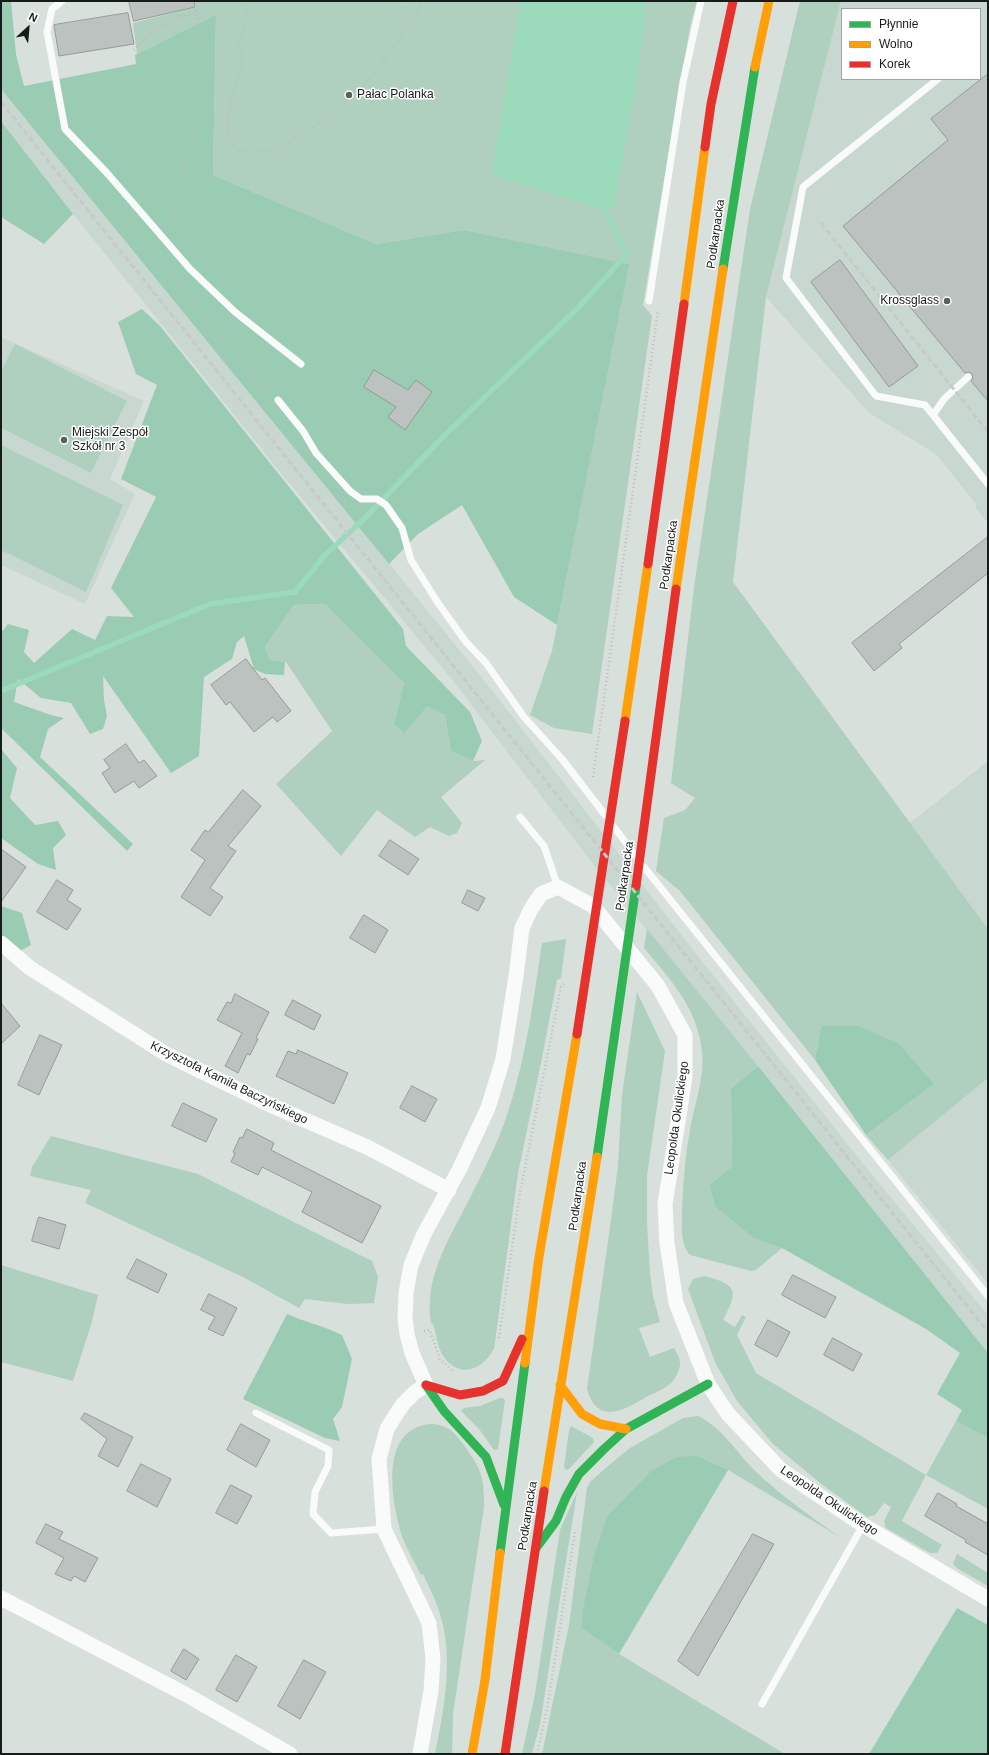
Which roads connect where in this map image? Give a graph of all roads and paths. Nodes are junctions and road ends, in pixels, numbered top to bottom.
1 (62, 1) edge
2 (198, 1) edge
3 (246, 1) edge
4 (397, 1) edge
5 (421, 1) edge
6 (702, 1) edge
7 (734, 1) edge
8 (769, 1) edge
9 (196, 10) junction
10 (414, 20) junction
11 (134, 50) dead end
12 (937, 80) edge
13 (168, 243) junction
14 (649, 301) dead end
15 (658, 310) dead end
16 (244, 362) junction
17 (301, 364) dead end
18 (968, 377) dead end
19 (278, 400) junction
20 (933, 415) junction
21 (988, 484) edge
22 (600, 722) dead end
23 (520, 817) dead end
24 (558, 887) junction
25 (1, 943) edge
26 (566, 981) dead end
27 (449, 1190) junction
28 (988, 1296) edge
29 (532, 1318) junction
30 (420, 1332) dead end
31 (499, 1339) dead end
32 (457, 1372) dead end
33 (708, 1384) junction
34 (426, 1385) junction
35 (560, 1385) junction
36 (256, 1413) dead end
37 (626, 1429) junction
38 (504, 1507) junction
39 (576, 1525) dead end
40 (863, 1525) junction
41 (384, 1529) junction
42 (535, 1551) junction
43 (1, 1598) edge
44 (988, 1599) edge
45 (762, 1704) dead end
46 (290, 1754) edge
47 (420, 1754) edge
48 (472, 1754) edge
49 (505, 1754) edge
50 (537, 1754) edge

1 - 13 lane
2 - 9 path
3 - 10 path
4 - 10 path
5 - 10 path
6 - 14 lane
7 - 29 main road, Podkarpacka
8 - 35 main road, Podkarpacka
9 - 11 path
9 - 13 path
12 - 20 lane
13 - 16 path
13 - 17 lane
15 - 22 path
16 - 19 path
16 - 19 path
18 - 20 lane
19 - 28 lane
20 - 21 lane
23 - 24 lane
24 - 27 street
24 - 33 street, Leopolda Okulickiego
25 - 27 street, Krzysztofa Kamila Baczyńskiego
26 - 31 path
27 - 34 street
29 - 34 main road
29 - 38 main road, Podkarpacka
30 - 32 path
33 - 37 main road
33 - 40 street, Leopolda Okulickiego
34 - 38 main road
34 - 41 street
35 - 37 main road
35 - 42 main road, Podkarpacka
36 - 41 lane
37 - 42 main road
38 - 48 main road, Podkarpacka
39 - 50 path
40 - 44 street, Leopolda Okulickiego
40 - 45 lane
41 - 47 street
42 - 49 main road, Podkarpacka
43 - 46 street

